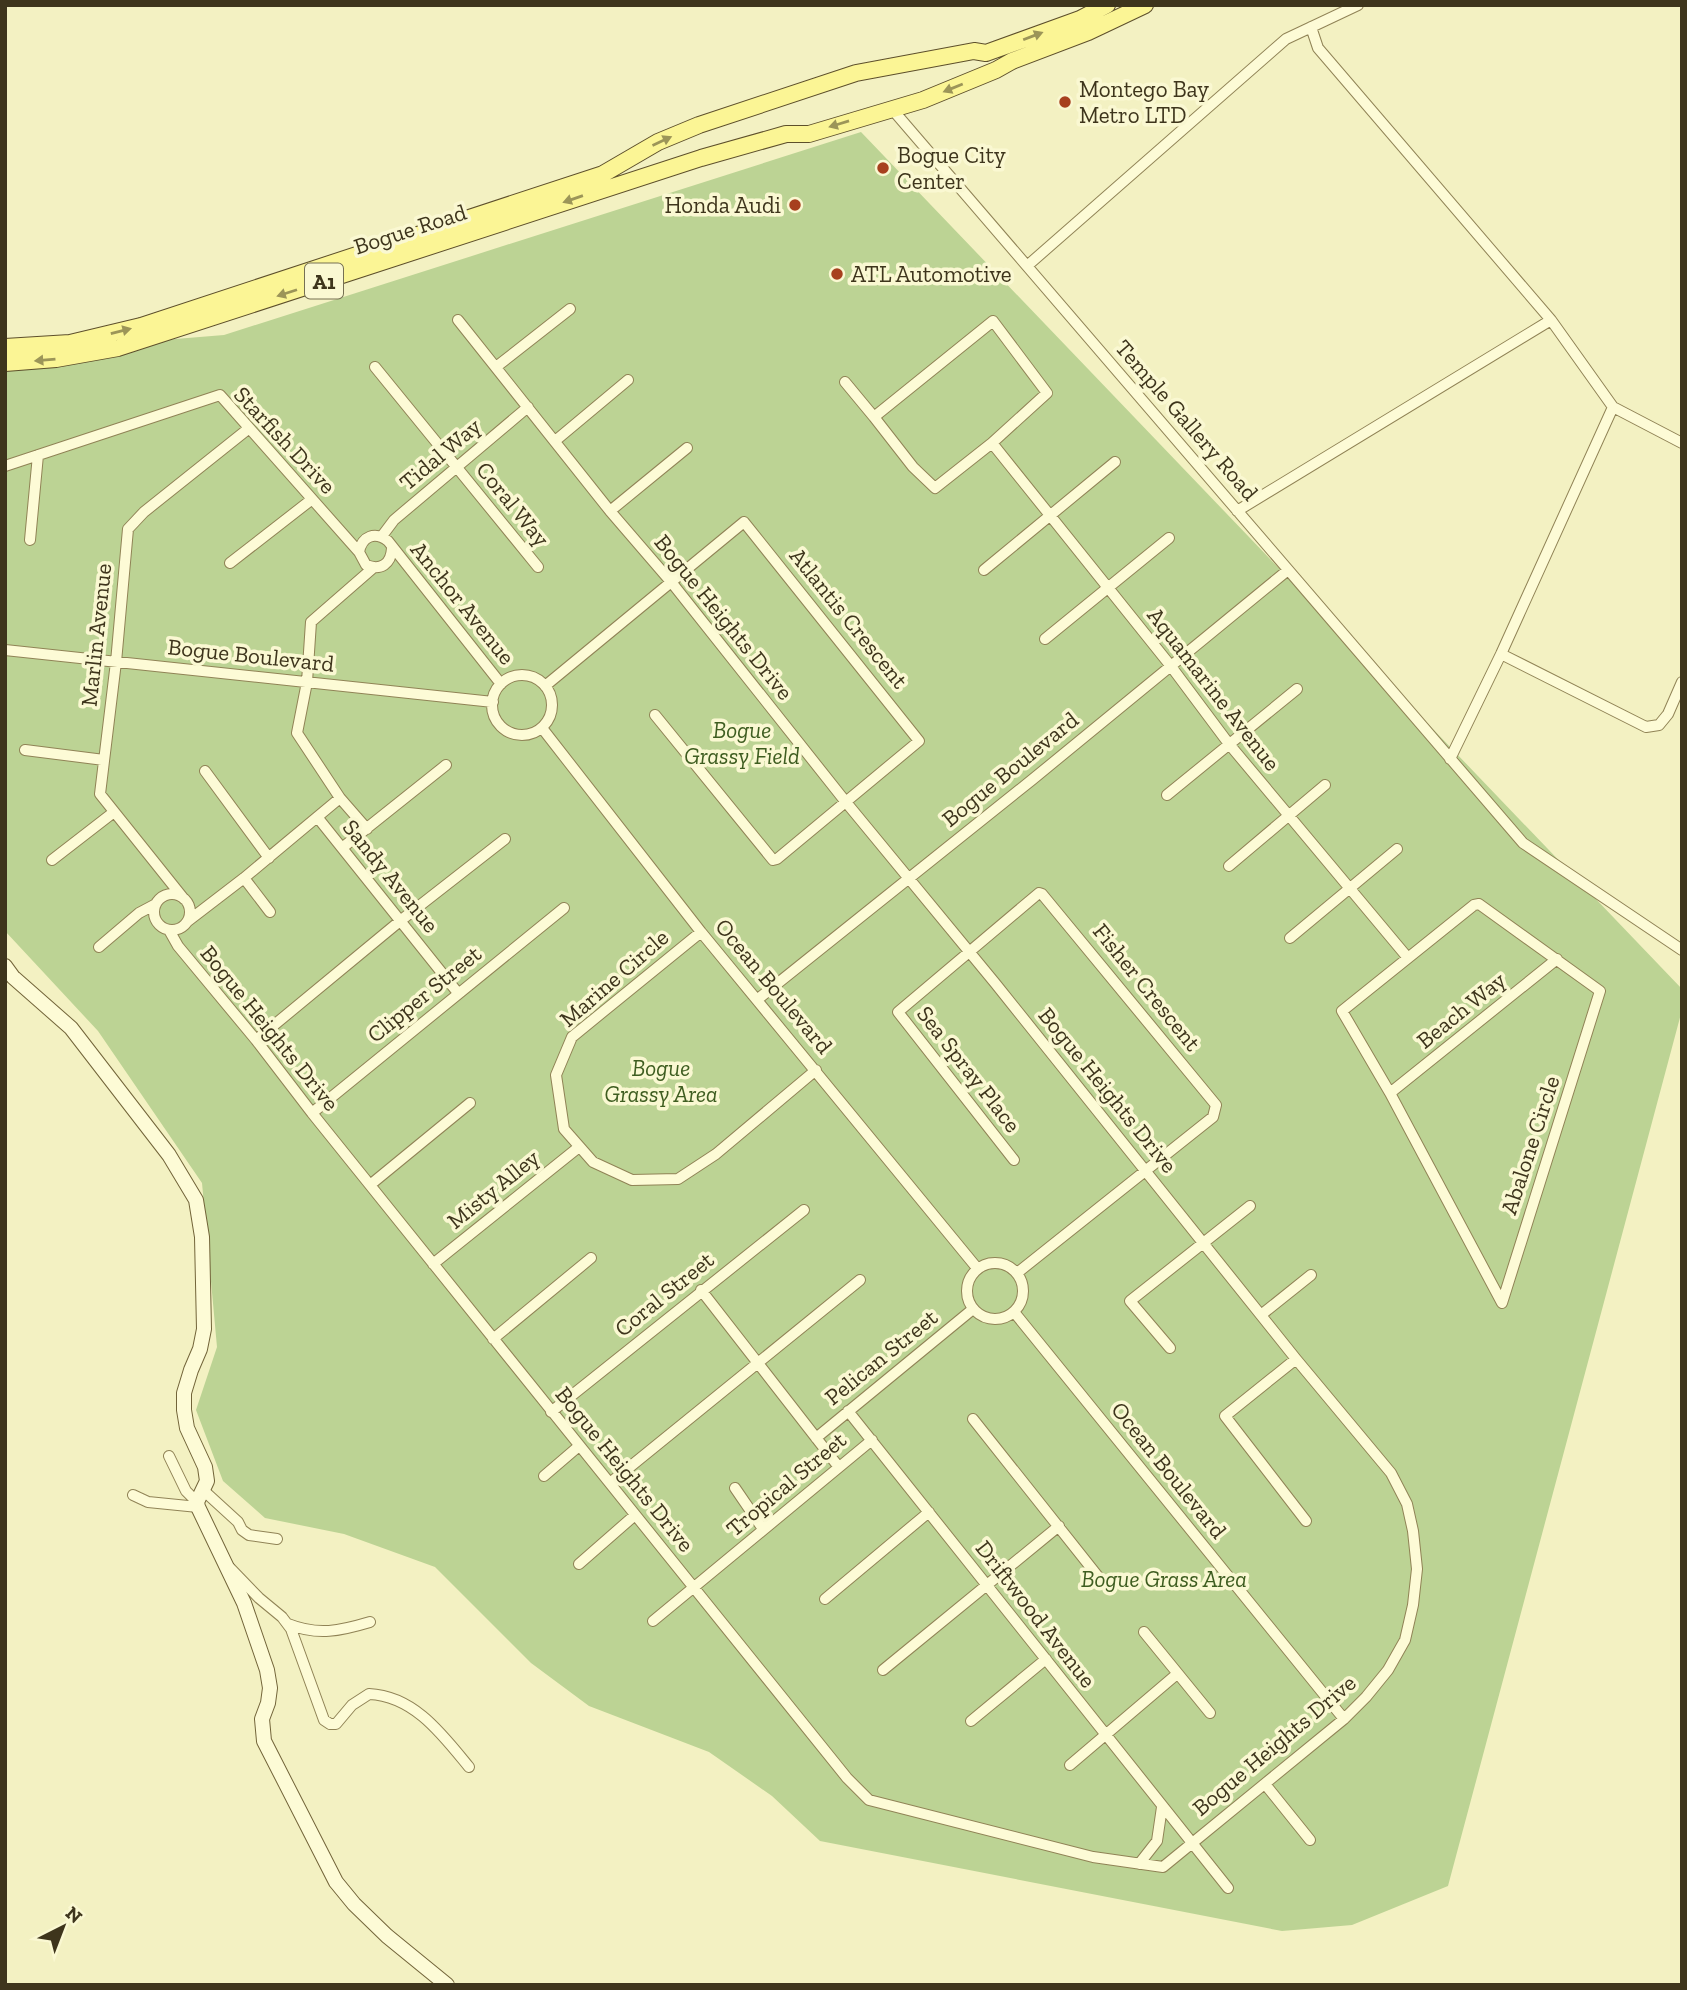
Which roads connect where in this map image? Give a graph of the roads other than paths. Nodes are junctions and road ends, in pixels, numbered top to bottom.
1 (1107, 5) edge
2 (1145, 5) edge
3 (1358, 5) edge
4 (1311, 27) junction
5 (892, 109) junction
6 (1027, 266) junction
7 (570, 309) dead end
8 (458, 320) dead end
9 (1551, 320) junction
10 (5, 347) edge
11 (5, 363) edge
12 (496, 367) junction
13 (375, 368) dead end
14 (628, 380) dead end
15 (845, 382) dead end
16 (528, 407) junction
17 (1613, 407) junction
18 (874, 417) junction
19 (248, 429) junction
20 (555, 440) junction
21 (992, 443) junction
22 (1682, 443) edge
23 (687, 448) dead end
24 (38, 455) junction
25 (1115, 462) dead end
26 (5, 466) edge
27 (456, 468) junction
28 (311, 500) junction
29 (610, 511) junction
30 (1237, 511) junction
31 (1049, 517) junction
32 (382, 536) junction
33 (1169, 538) dead end
34 (30, 540) dead end
35 (392, 548) junction
36 (359, 552) junction
37 (230, 564) dead end
38 (538, 567) dead end
39 (373, 568) junction
40 (984, 570) dead end
41 (1288, 570) junction
42 (672, 583) junction
43 (1108, 588) junction
44 (1045, 639) dead end
45 (5, 650) edge
46 (1501, 654) junction
47 (116, 662) junction
48 (1170, 665) junction
49 (307, 682) junction
50 (1682, 682) edge
51 (501, 684) junction
52 (545, 686) junction
53 (1297, 690) dead end
54 (493, 702) junction
55 (655, 715) dead end
56 (542, 727) junction
57 (1229, 744) junction
58 (25, 750) dead end
59 (1450, 759) junction
60 (104, 760) junction
61 (446, 765) dead end
62 (205, 771) dead end
63 (1325, 785) dead end
64 (1167, 795) dead end
65 (340, 798) junction
66 (845, 801) junction
67 (114, 812) junction
68 (1288, 815) junction
69 (318, 818) junction
70 (366, 829) junction
71 (505, 839) dead end
72 (342, 848) junction
73 (1396, 849) dead end
74 (270, 858) junction
75 (52, 860) dead end
76 (1229, 866) dead end
77 (168, 877) junction
78 (244, 878) junction
79 (908, 878) junction
80 (1351, 888) junction
81 (161, 900) junction
82 (186, 902) junction
83 (564, 908) dead end
84 (204, 911) junction
85 (270, 912) dead end
86 (139, 913) junction
87 (155, 916) junction
88 (400, 921) junction
89 (186, 923) junction
90 (169, 930) junction
91 (701, 932) junction
92 (1290, 938) dead end
93 (99, 947) dead end
94 (178, 947) junction
95 (1682, 950) edge
96 (970, 952) junction
97 (1408, 958) junction
98 (1557, 959) junction
99 (5, 966) edge
100 (458, 993) junction
101 (758, 999) junction
102 (256, 1040) junction
103 (816, 1070) junction
104 (1390, 1093) junction
105 (470, 1103) dead end
106 (312, 1113) junction
107 (579, 1147) junction
108 (1014, 1160) dead end
109 (1146, 1171) junction
110 (370, 1185) junction
111 (1250, 1206) dead end
112 (804, 1210) dead end
113 (1203, 1242) junction
114 (591, 1258) dead end
115 (433, 1264) junction
116 (977, 1268) junction
117 (1017, 1273) junction
118 (1311, 1275) dead end
119 (860, 1280) dead end
120 (701, 1290) junction
121 (973, 1309) junction
122 (1014, 1312) junction
123 (1261, 1315) junction
124 (493, 1339) junction
125 (1170, 1348) dead end
126 (1296, 1359) junction
127 (758, 1363) junction
128 (848, 1411) junction
129 (551, 1412) junction
130 (973, 1419) dead end
131 (816, 1438) junction
132 (872, 1440) junction
133 (579, 1446) junction
134 (169, 1456) dead end
135 (838, 1466) junction
136 (544, 1476) dead end
137 (610, 1483) junction
138 (735, 1488) dead end
139 (133, 1495) dead end
140 (199, 1500) junction
141 (929, 1512) junction
142 (635, 1515) junction
143 (1306, 1521) dead end
144 (1059, 1526) junction
145 (763, 1529) junction
146 (277, 1539) dead end
147 (226, 1564) junction
148 (579, 1564) dead end
149 (1104, 1584) dead end
150 (987, 1586) junction
151 (694, 1587) junction
152 (825, 1599) dead end
153 (653, 1621) dead end
154 (370, 1622) dead end
155 (288, 1624) junction
156 (1144, 1632) dead end
157 (1046, 1659) junction
158 (883, 1670) dead end
159 (1177, 1674) junction
160 (1210, 1713) dead end
161 (1344, 1719) junction
162 (971, 1721) dead end
163 (1106, 1735) junction
164 (1070, 1765) dead end
165 (469, 1766) dead end
166 (1265, 1784) junction
167 (1162, 1807) junction
168 (1310, 1840) dead end
169 (1192, 1842) junction
170 (1139, 1864) junction
171 (1228, 1888) dead end
172 (447, 1985) edge

10 -> 1 main road, Bogue Road / A1
2 -> 5 main road, Bogue Road
3 - 4 street
4 - 6 street
4 - 9 street
5 - 6 street, Temple Gallery Road
5 -> 11 main road, Bogue Road / A1
6 - 30 street, Temple Gallery Road
7 - 12 street
8 - 12 street, Bogue Heights Drive
9 - 17 street
9 - 30 street
12 - 16 street, Bogue Heights Drive
13 - 27 street, Coral Way
14 - 20 street
15 - 18 street
16 - 20 street, Bogue Heights Drive
16 - 27 street, Tidal Way
17 - 22 street
17 - 46 street
18 - 21 street
18 - 21 street
19 - 24 street, Starfish Drive
19 - 28 street, Starfish Drive
19 - 47 street, Marlin Avenue
20 - 29 street, Bogue Heights Drive
21 - 31 street, Aquamarine Avenue
23 - 29 street
24 - 26 street, Starfish Drive
24 - 34 street
25 - 31 street
27 - 32 street, Tidal Way
27 - 38 street, Coral Way
28 - 36 street, Starfish Drive
28 - 37 street
29 - 42 street, Bogue Heights Drive
30 - 41 street, Temple Gallery Road
31 - 40 street
31 - 43 street, Aquamarine Avenue
32 - 35 street
32 - 36 street
33 - 43 street
35 - 39 street
35 - 51 street, Anchor Avenue
36 - 39 street
39 - 49 street
41 - 48 street, Bogue Boulevard
41 - 59 street, Temple Gallery Road
42 - 52 street
42 - 66 street, Bogue Heights Drive
42 - 66 street, Atlantis Crescent
43 - 44 street
43 - 48 street, Aquamarine Avenue
45 - 47 street, Bogue Boulevard
46 - 50 street
46 - 59 street
47 - 49 street, Bogue Boulevard
47 - 60 street, Marlin Avenue
48 - 57 street, Aquamarine Avenue
48 - 79 street, Bogue Boulevard
49 - 54 street, Bogue Boulevard
49 - 65 street
51 - 52 street
51 - 54 street
52 - 56 street
53 - 57 street
54 - 56 street
55 - 66 street
56 - 91 street, Ocean Boulevard
57 - 64 street
57 - 68 street, Aquamarine Avenue
58 - 60 street
59 - 95 street, Temple Gallery Road
60 - 67 street, Marlin Avenue
61 - 70 street
62 - 74 street
63 - 68 street
65 - 69 street, Sandy Avenue
65 - 70 street
66 - 79 street, Bogue Heights Drive
67 - 75 street
67 - 77 street, Marlin Avenue
68 - 76 street
68 - 80 street, Aquamarine Avenue
69 - 72 street, Sandy Avenue
69 - 74 street, Sandy Avenue
70 - 72 street
71 - 88 street
72 - 88 street, Sandy Avenue
73 - 80 street
74 - 78 street, Sandy Avenue
77 - 81 street
77 - 82 street, Marlin Avenue
78 - 84 street, Sandy Avenue
78 - 85 street
79 - 96 street, Bogue Heights Drive
79 - 101 street, Bogue Boulevard
80 - 92 street
80 - 97 street, Aquamarine Avenue
81 - 82 street
81 - 86 street
81 - 87 street
82 - 84 street
82 - 89 street
83 - 100 street, Clipper Street
84 - 89 street, Sandy Avenue
86 - 87 street
86 - 93 street
87 - 90 street
88 - 100 street, Sandy Avenue
88 - 102 street
89 - 90 street
89 - 94 street, Bogue Heights Drive
90 - 94 street, Bogue Heights Drive
91 - 101 street, Ocean Boulevard
91 - 107 street, Marine Circle
94 - 102 street, Bogue Heights Drive
96 - 108 street, Sea Spray Place
96 - 109 street, Bogue Heights Drive
96 - 109 street, Fisher Crescent
97 - 98 street, Abalone Circle
97 - 104 street, Abalone Circle
98 - 104 street, Beach Way
98 - 104 street, Abalone Circle
99 - 140 street
100 - 106 street, Clipper Street
101 - 103 street, Ocean Boulevard
102 - 106 street, Bogue Heights Drive
103 - 107 street, Marine Circle
103 - 116 street, Ocean Boulevard
105 - 110 street
106 - 110 street, Bogue Heights Drive
107 - 115 street, Misty Alley
109 - 113 street, Bogue Heights Drive
109 - 117 street
110 - 115 street, Bogue Heights Drive
111 - 113 street
112 - 120 street, Coral Street
113 - 123 street, Bogue Heights Drive
113 - 125 street
114 - 124 street
115 - 124 street, Bogue Heights Drive
116 - 117 street
116 - 121 street
117 - 122 street
118 - 123 street
119 - 127 street
120 - 127 street
120 - 129 street, Coral Street
121 - 122 street
121 - 128 street, Pelican Street
122 - 161 street, Ocean Boulevard
123 - 126 street, Bogue Heights Drive
124 - 129 street, Bogue Heights Drive
126 - 143 street
126 - 161 street, Bogue Heights Drive
127 - 131 street
127 - 137 street
128 - 131 street, Pelican Street
128 - 132 street, Driftwood Avenue
129 - 133 street, Bogue Heights Drive
130 - 144 street
131 - 135 street
132 - 135 street, Tropical Street
132 - 141 street, Driftwood Avenue
133 - 136 street
133 - 137 street, Bogue Heights Drive
134 - 140 street
135 - 145 street, Tropical Street
137 - 142 street, Bogue Heights Drive
138 - 145 street
139 - 140 street
140 - 146 street
140 - 147 street
141 - 150 street, Driftwood Avenue
141 - 152 street
142 - 148 street
142 - 151 street, Bogue Heights Drive
144 - 149 street
144 - 150 street
145 - 151 street, Tropical Street
147 - 155 street
147 - 172 street
150 - 157 street, Driftwood Avenue
150 - 158 street
151 - 153 street, Tropical Street
151 - 170 street, Bogue Heights Drive
154 - 155 street
155 - 165 street
156 - 159 street
157 - 162 street
157 - 163 street, Driftwood Avenue
159 - 160 street
159 - 163 street
161 - 166 street, Bogue Heights Drive
163 - 164 street
163 - 167 street, Driftwood Avenue
166 - 168 street
166 - 169 street, Bogue Heights Drive
167 - 169 street, Driftwood Avenue
167 - 170 street, Bogue Heights Drive
169 - 170 street, Bogue Heights Drive
169 - 171 street, Driftwood Avenue

